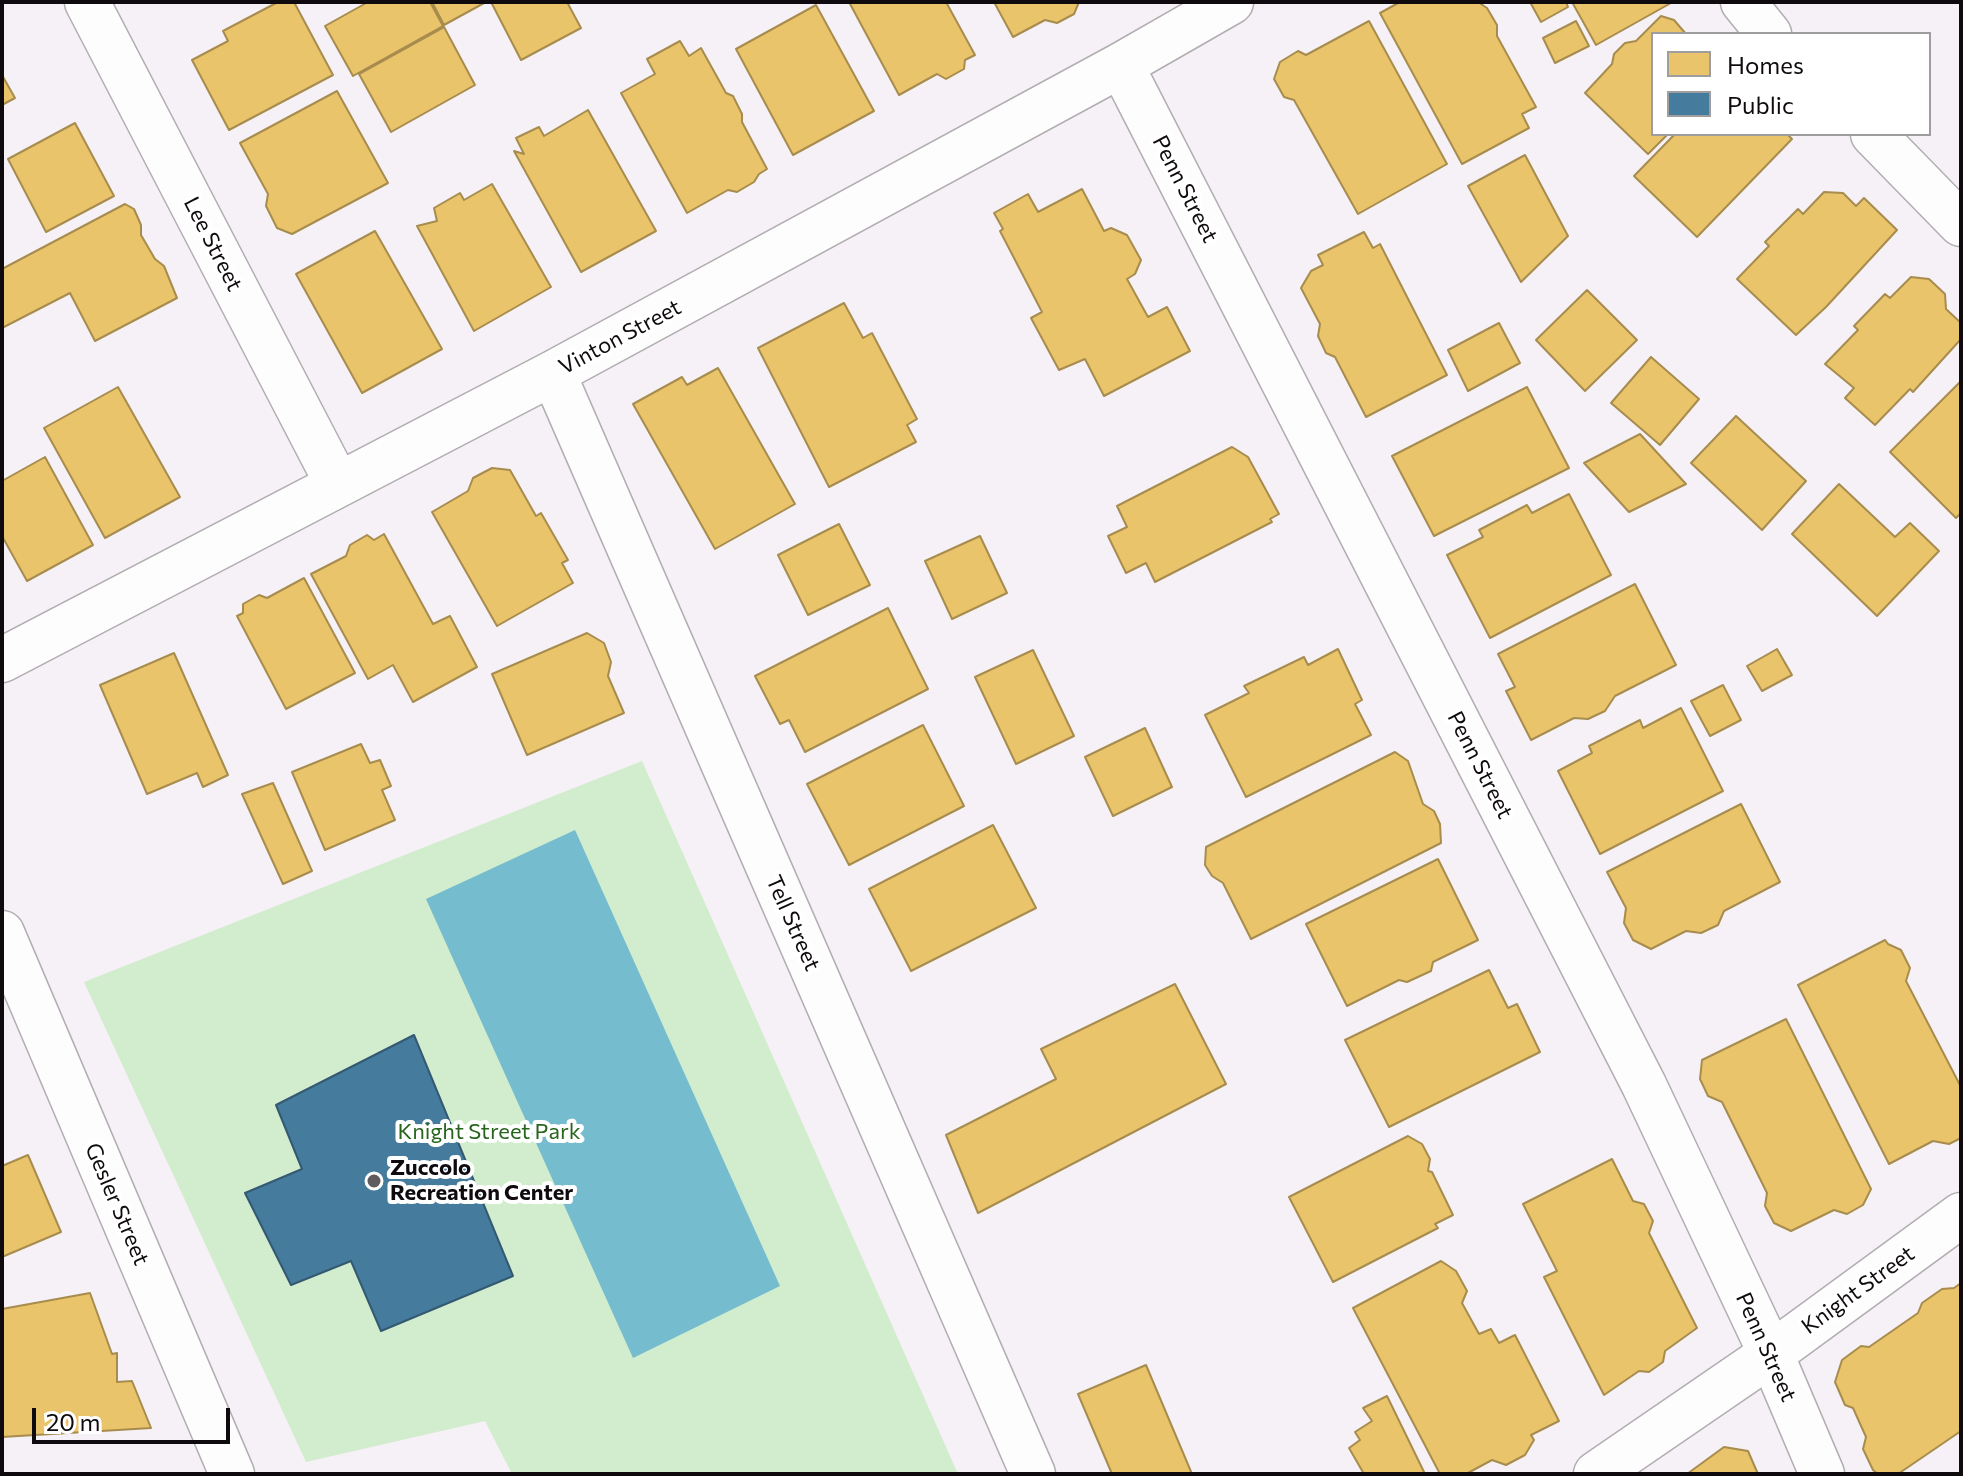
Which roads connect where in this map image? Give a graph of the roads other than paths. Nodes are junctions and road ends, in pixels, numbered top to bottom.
1 (87, 2) edge
2 (1231, 2) edge
3 (1743, 2) edge
4 (1767, 32) edge
5 (1121, 65) junction
6 (1875, 136) edge
7 (1961, 224) edge
8 (553, 373) junction
9 (338, 485) junction
10 (2, 660) edge
11 (2, 933) edge
12 (1961, 1215) edge
13 (1771, 1354) junction
14 (232, 1474) edge
15 (1033, 1474) edge
16 (1596, 1474) edge
17 (1822, 1474) edge

1 - 9 street, Lee Street
2 - 5 street, Vinton Street
3 - 4 street
5 - 8 street, Vinton Street
5 - 13 street, Penn Street
6 - 7 street
8 - 9 street, Vinton Street
8 - 15 street, Tell Street
9 - 10 street, Vinton Street
11 - 14 street, Gesler Street
12 - 13 street, Knight Street
13 - 16 street, Knight Street
13 - 17 street, Penn Street

